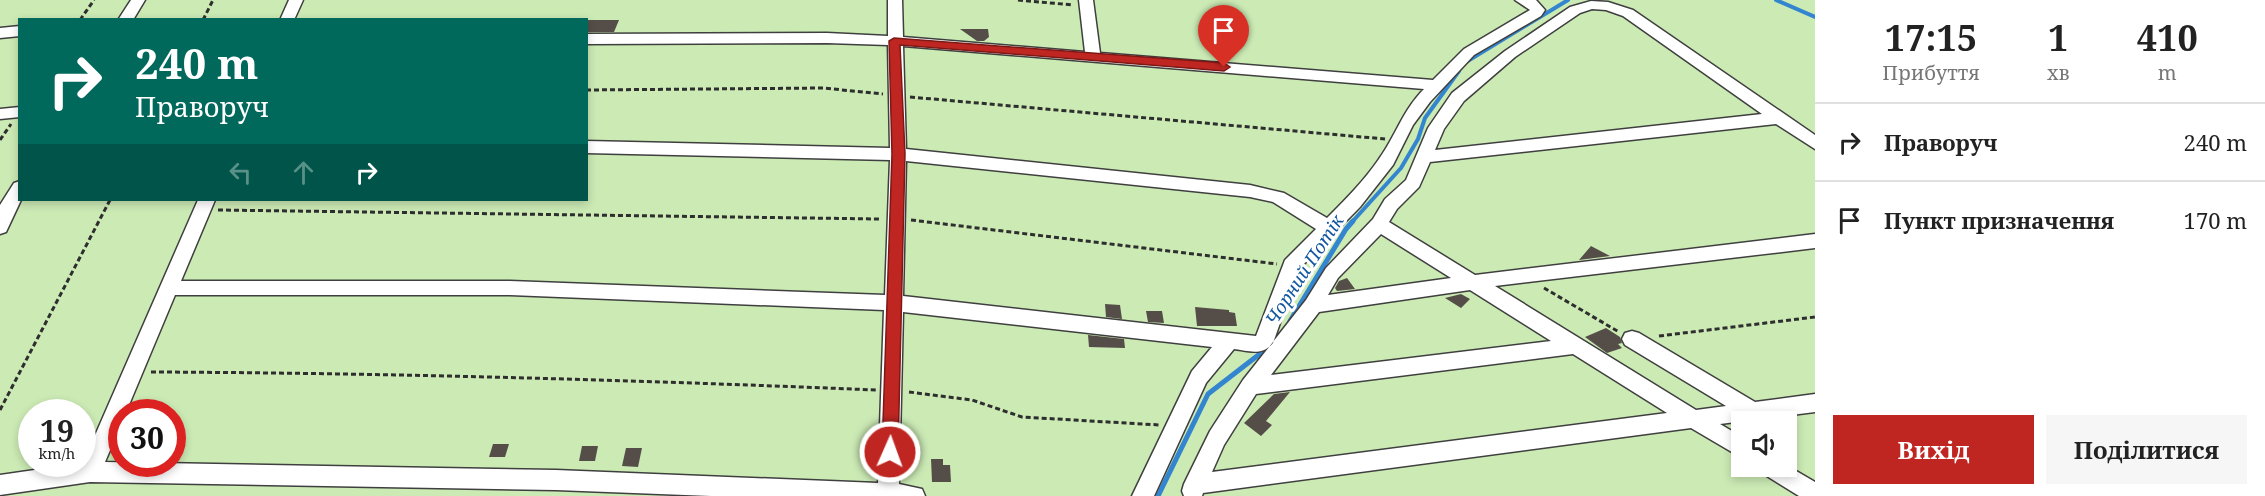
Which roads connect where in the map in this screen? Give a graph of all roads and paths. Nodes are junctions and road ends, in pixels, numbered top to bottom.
1 (94, 0) edge
2 (138, 0) edge
3 (213, 0) edge
4 (296, 0) edge
5 (895, 0) edge
6 (1018, 0) edge
7 (1522, 0) edge
8 (1086, 3) edge
9 (82, 18) edge
10 (126, 18) edge
11 (204, 18) edge
12 (288, 18) edge
13 (18, 32) edge
14 (0, 33) edge
15 (588, 39) edge
16 (894, 41) junction
17 (1093, 56) junction
18 (1435, 85) junction
19 (588, 90) edge
20 (896, 95) junction
21 (18, 112) edge
22 (0, 114) edge
23 (1777, 118) junction
24 (1398, 140) junction
25 (1815, 143) edge
26 (588, 147) edge
27 (898, 154) junction
28 (1425, 157) junction
29 (18, 190) edge
30 (109, 201) edge
31 (204, 204) edge
32 (897, 219) junction
33 (1379, 224) junction
34 (0, 227) edge
35 (1328, 227) junction
36 (1815, 241) edge
37 (1291, 265) junction
38 (1523, 275) junction
39 (1472, 282) junction
40 (168, 288) junction
41 (894, 303) junction
42 (1313, 304) junction
43 (1815, 317) edge
44 (1632, 339) junction
45 (1229, 341) junction
46 (1575, 346) junction
47 (133, 372) junction
48 (1250, 386) junction
49 (893, 390) junction
50 (1815, 403) edge
51 (0, 410) edge
52 (1752, 411) joint
53 (1731, 414) edge
54 (1694, 420) junction
55 (1177, 426) junction
56 (1731, 442) edge
57 (96, 458) edge
58 (96, 472) edge
59 (55, 477) edge
60 (1788, 477) edge
61 (0, 485) edge
62 (1193, 490) edge
63 (889, 494) edge
64 (1815, 494) edge
65 (914, 496) edge
66 (1143, 496) edge

1 - 9 path
2 - 10 street
3 - 11 path
4 - 12 street
5 - 16 street
6 - 8 path
7 - 18 street
8 - 17 street
13 - 14 street
15 - 16 street
16 - 17 street
16 - 20 street
17 - 18 street
18 - 24 street
19 - 20 path
20 - 24 path
20 - 27 street
21 - 22 street
23 - 25 street
23 - 28 street
23 - 28 street
24 - 35 street
26 - 27 street
27 - 32 street
27 - 35 street
28 - 33 street
29 - 34 street
30 - 51 path
31 - 32 path
31 - 40 street
32 - 37 path
32 - 41 street
33 - 39 street
33 - 42 street
35 - 37 street
36 - 38 street
37 - 45 street
38 - 39 street
38 - 44 path
39 - 42 street
39 - 46 street
40 - 41 street
40 - 47 street
41 - 45 street
41 - 49 street
42 - 48 street
43 - 44 path
44 - 52 street
45 - 55 street
46 - 48 street
46 - 54 street
47 - 49 path
47 - 57 street
48 - 62 street
49 - 55 path
49 - 63 street
50 - 52 street
53 - 54 street
54 - 56 street
54 - 62 street
55 - 66 street
58 - 63 street
59 - 61 street
60 - 64 street
63 - 65 street

